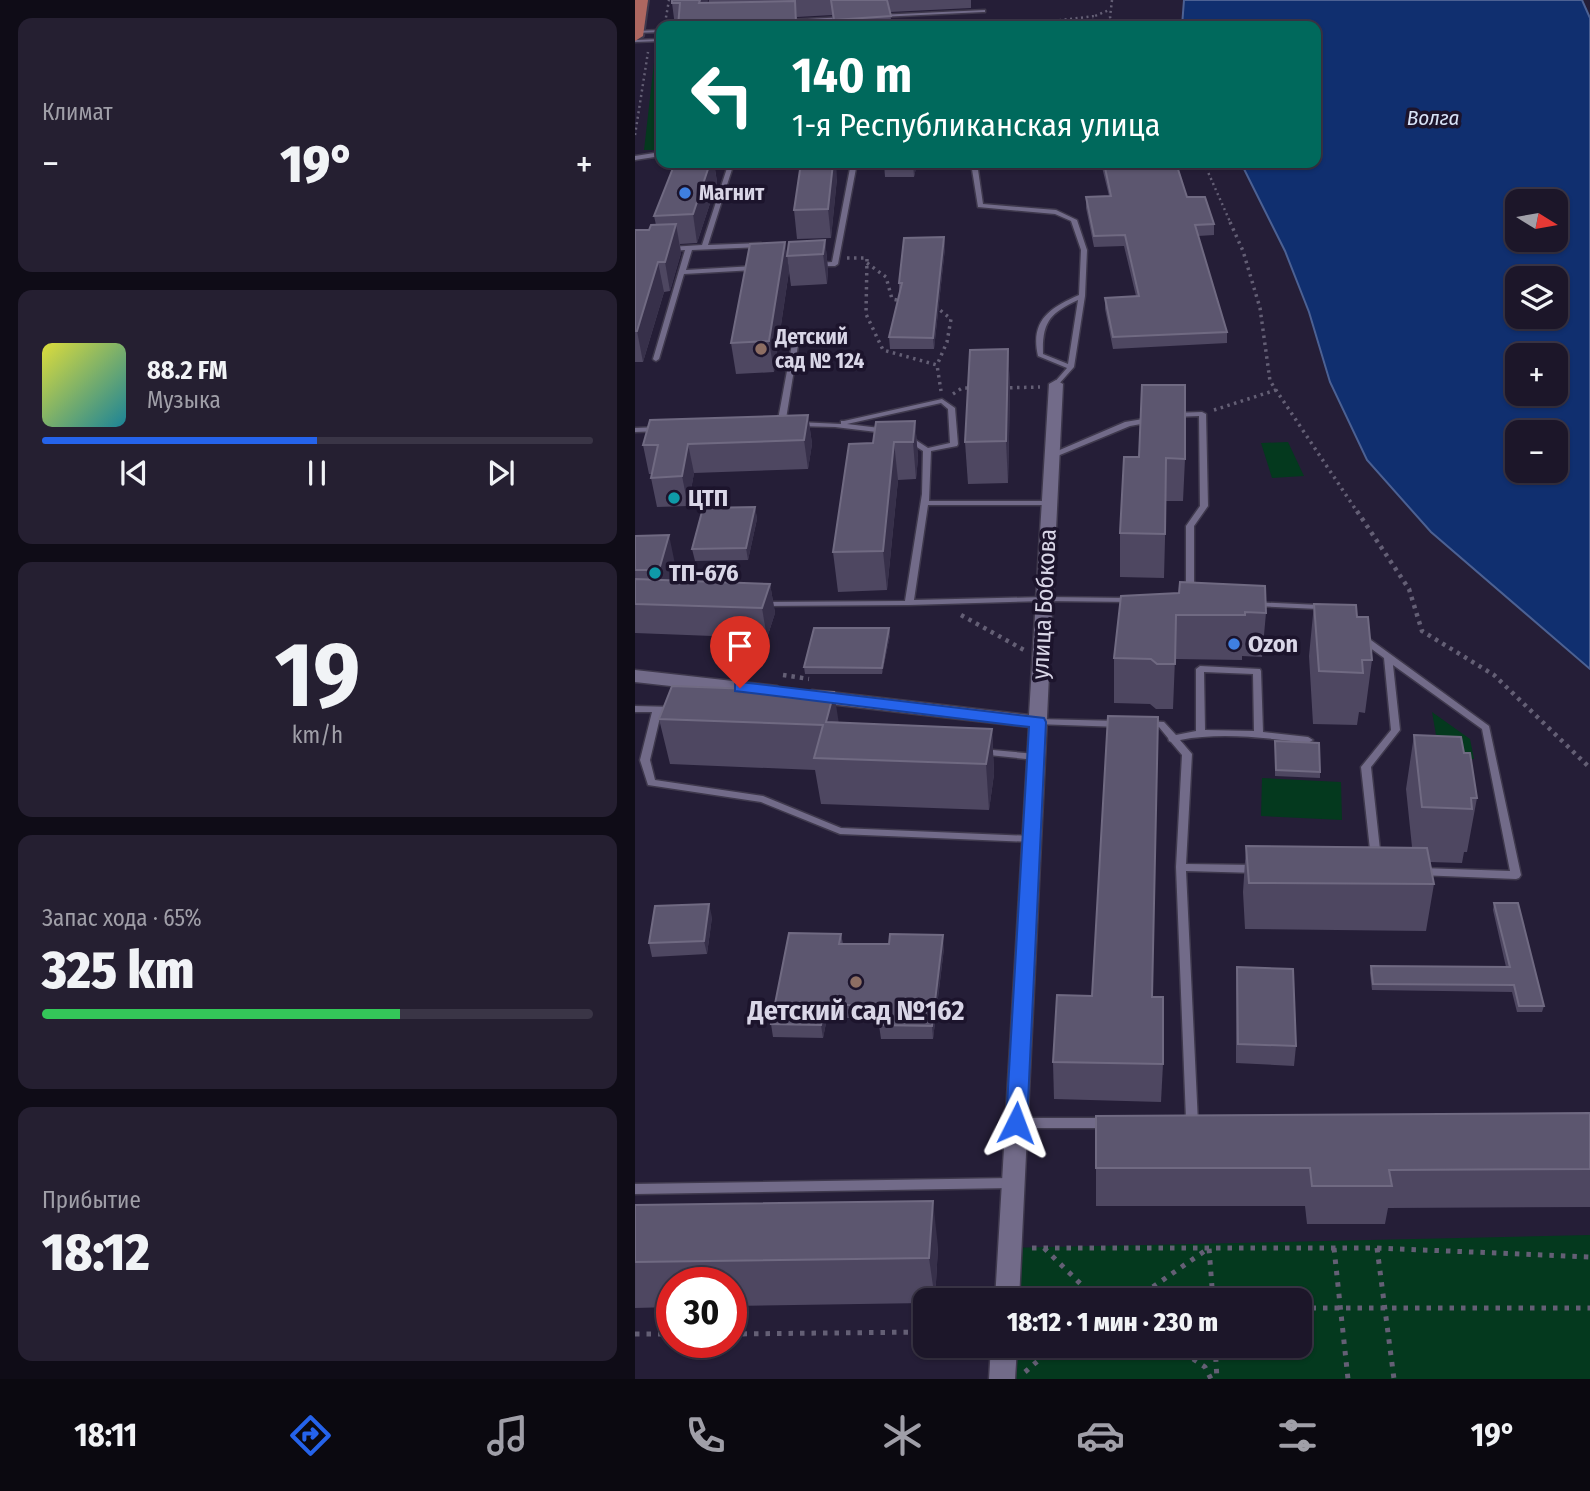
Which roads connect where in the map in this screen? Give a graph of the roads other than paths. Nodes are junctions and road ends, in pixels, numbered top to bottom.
1 (641, 0) edge
2 (983, 11) dead end
3 (867, 17) edge
4 (774, 21) edge
5 (842, 21) edge
6 (640, 36) edge
7 (635, 41) edge
8 (656, 155) edge
9 (635, 158) edge
10 (730, 168) edge
11 (853, 168) edge
12 (976, 168) edge
13 (839, 242) junction
14 (825, 243) edge
15 (771, 245) edge
16 (704, 247) junction
17 (689, 248) junction
18 (662, 249) edge
19 (807, 265) edge
20 (765, 268) edge
21 (681, 272) junction
22 (1082, 296) junction
23 (797, 333) dead end
24 (656, 359) dead end
25 (1071, 367) junction
26 (1056, 385) joint
27 (767, 425) edge
28 (781, 425) junction
29 (835, 425) junction
30 (675, 428) edge
31 (635, 430) edge
32 (892, 433) edge
33 (901, 435) edge
34 (927, 450) junction
35 (1052, 455) junction
36 (925, 503) junction
37 (1050, 503) junction
38 (1045, 598) junction
39 (1137, 600) edge
40 (1177, 601) edge
41 (1190, 601) junction
42 (1203, 602) edge
43 (909, 603) junction
44 (758, 604) edge
45 (1242, 604) edge
46 (1329, 614) edge
47 (1349, 628) edge
48 (1388, 657) junction
49 (635, 676) edge
50 (635, 709) edge
51 (657, 710) junction
52 (683, 710) edge
53 (1038, 722) junction
54 (1201, 733) junction
55 (1259, 734) junction
56 (1172, 738) junction
57 (1308, 740) edge
58 (975, 751) edge
59 (1036, 757) junction
60 (1032, 839) junction
61 (1181, 867) junction
62 (1273, 869) edge
63 (1377, 871) edge
64 (1417, 872) edge
65 (1016, 1123) junction
66 (1114, 1123) edge
67 (1179, 1123) edge
68 (1192, 1123) junction
69 (1206, 1123) edge
70 (1013, 1183) junction
71 (635, 1189) edge
72 (1008, 1288) edge
73 (1004, 1358) edge
74 (1003, 1379) edge

1 - 6 main road
2 - 3 lane
4 - 5 lane
6 - 7 lane
8 - 9 lane
10 - 16 lane
11 - 13 lane
12 - 22 lane
13 - 14 lane
13 - 19 lane
15 - 16 lane
16 - 17 lane
17 - 18 lane
17 - 21 lane
20 - 21 lane
21 - 24 lane
22 - 25 lane
22 - 25 lane
23 - 28 lane
25 - 26 lane
26 - 35 street, улица Бобкова
27 - 28 lane
28 - 29 lane
29 - 32 lane
29 - 34 lane
30 - 31 lane
33 - 34 lane
34 - 36 lane
35 - 37 street, улица Бобкова
35 - 41 lane
36 - 37 lane
36 - 43 lane
37 - 38 street, улица Бобкова
38 - 39 lane
38 - 43 lane
38 - 53 street, улица Бобкова
40 - 41 lane
41 - 42 lane
43 - 44 lane
45 - 46 lane
47 - 48 lane
48 - 63 lane
48 - 64 lane
49 - 53 street
50 - 51 lane
51 - 52 lane
51 - 60 lane
53 - 56 lane
53 - 59 street, улица Бобкова
54 - 55 lane
54 - 55 lane
54 - 56 lane
55 - 57 lane
56 - 61 lane
58 - 59 lane
59 - 60 street, улица Бобкова
60 - 65 street, улица Бобкова
61 - 62 lane
61 - 68 lane
65 - 66 lane
65 - 70 street, улица Бобкова
67 - 68 lane
68 - 69 lane
70 - 71 lane
70 - 72 street, улица Бобкова
73 - 74 street

